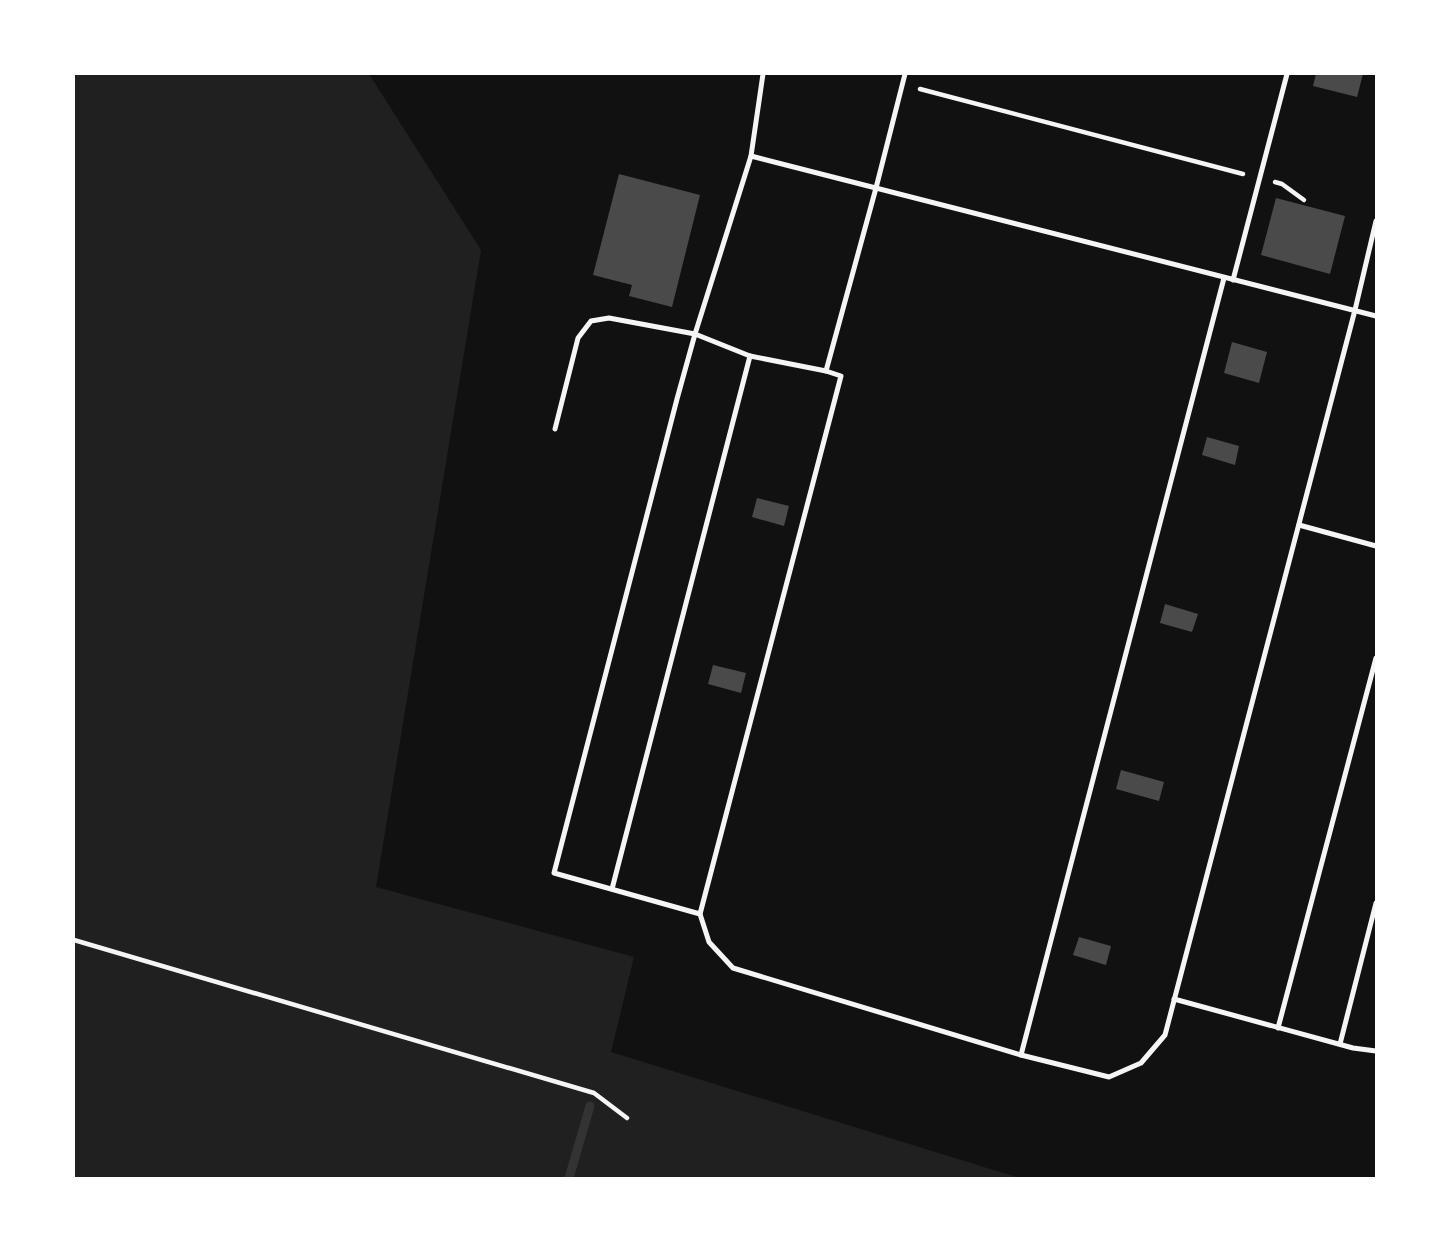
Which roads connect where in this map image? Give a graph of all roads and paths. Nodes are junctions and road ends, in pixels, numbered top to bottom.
1 (763, 74) edge
2 (905, 74) edge
3 (1287, 74) edge
4 (902, 84) junction
5 (751, 156) junction
6 (1260, 178) junction
7 (876, 188) junction
8 (1304, 200) dead end
9 (1377, 221) edge
10 (1224, 278) junction
11 (1233, 280) junction
12 (1355, 310) junction
13 (1377, 316) edge
14 (695, 334) junction
15 (750, 356) junction
16 (826, 371) junction
17 (555, 429) dead end
18 (1299, 525) junction
19 (1377, 546) edge
20 (1377, 658) edge
21 (612, 889) junction
22 (1377, 903) edge
23 (700, 914) junction
24 (74, 940) edge
25 (1174, 999) junction
26 (1278, 1028) junction
27 (1340, 1044) junction
28 (1377, 1051) edge
29 (1021, 1055) junction
30 (627, 1118) dead end

1 - 5 lane
2 - 4 lane
3 - 6 lane
4 - 6 path
4 - 7 lane
5 - 7 lane
5 - 14 lane
6 - 8 path
6 - 11 lane
7 - 10 lane
7 - 16 lane
9 - 12 lane
10 - 11 lane
10 - 29 lane
11 - 12 lane
12 - 13 lane
12 - 18 lane
14 - 15 lane
14 - 17 lane
14 - 21 lane
15 - 16 lane
15 - 21 lane
16 - 23 lane
18 - 19 lane
18 - 25 lane
20 - 26 lane
21 - 23 lane
22 - 27 lane
23 - 29 lane
24 - 30 path
25 - 26 lane
25 - 29 lane
26 - 27 lane
27 - 28 lane

